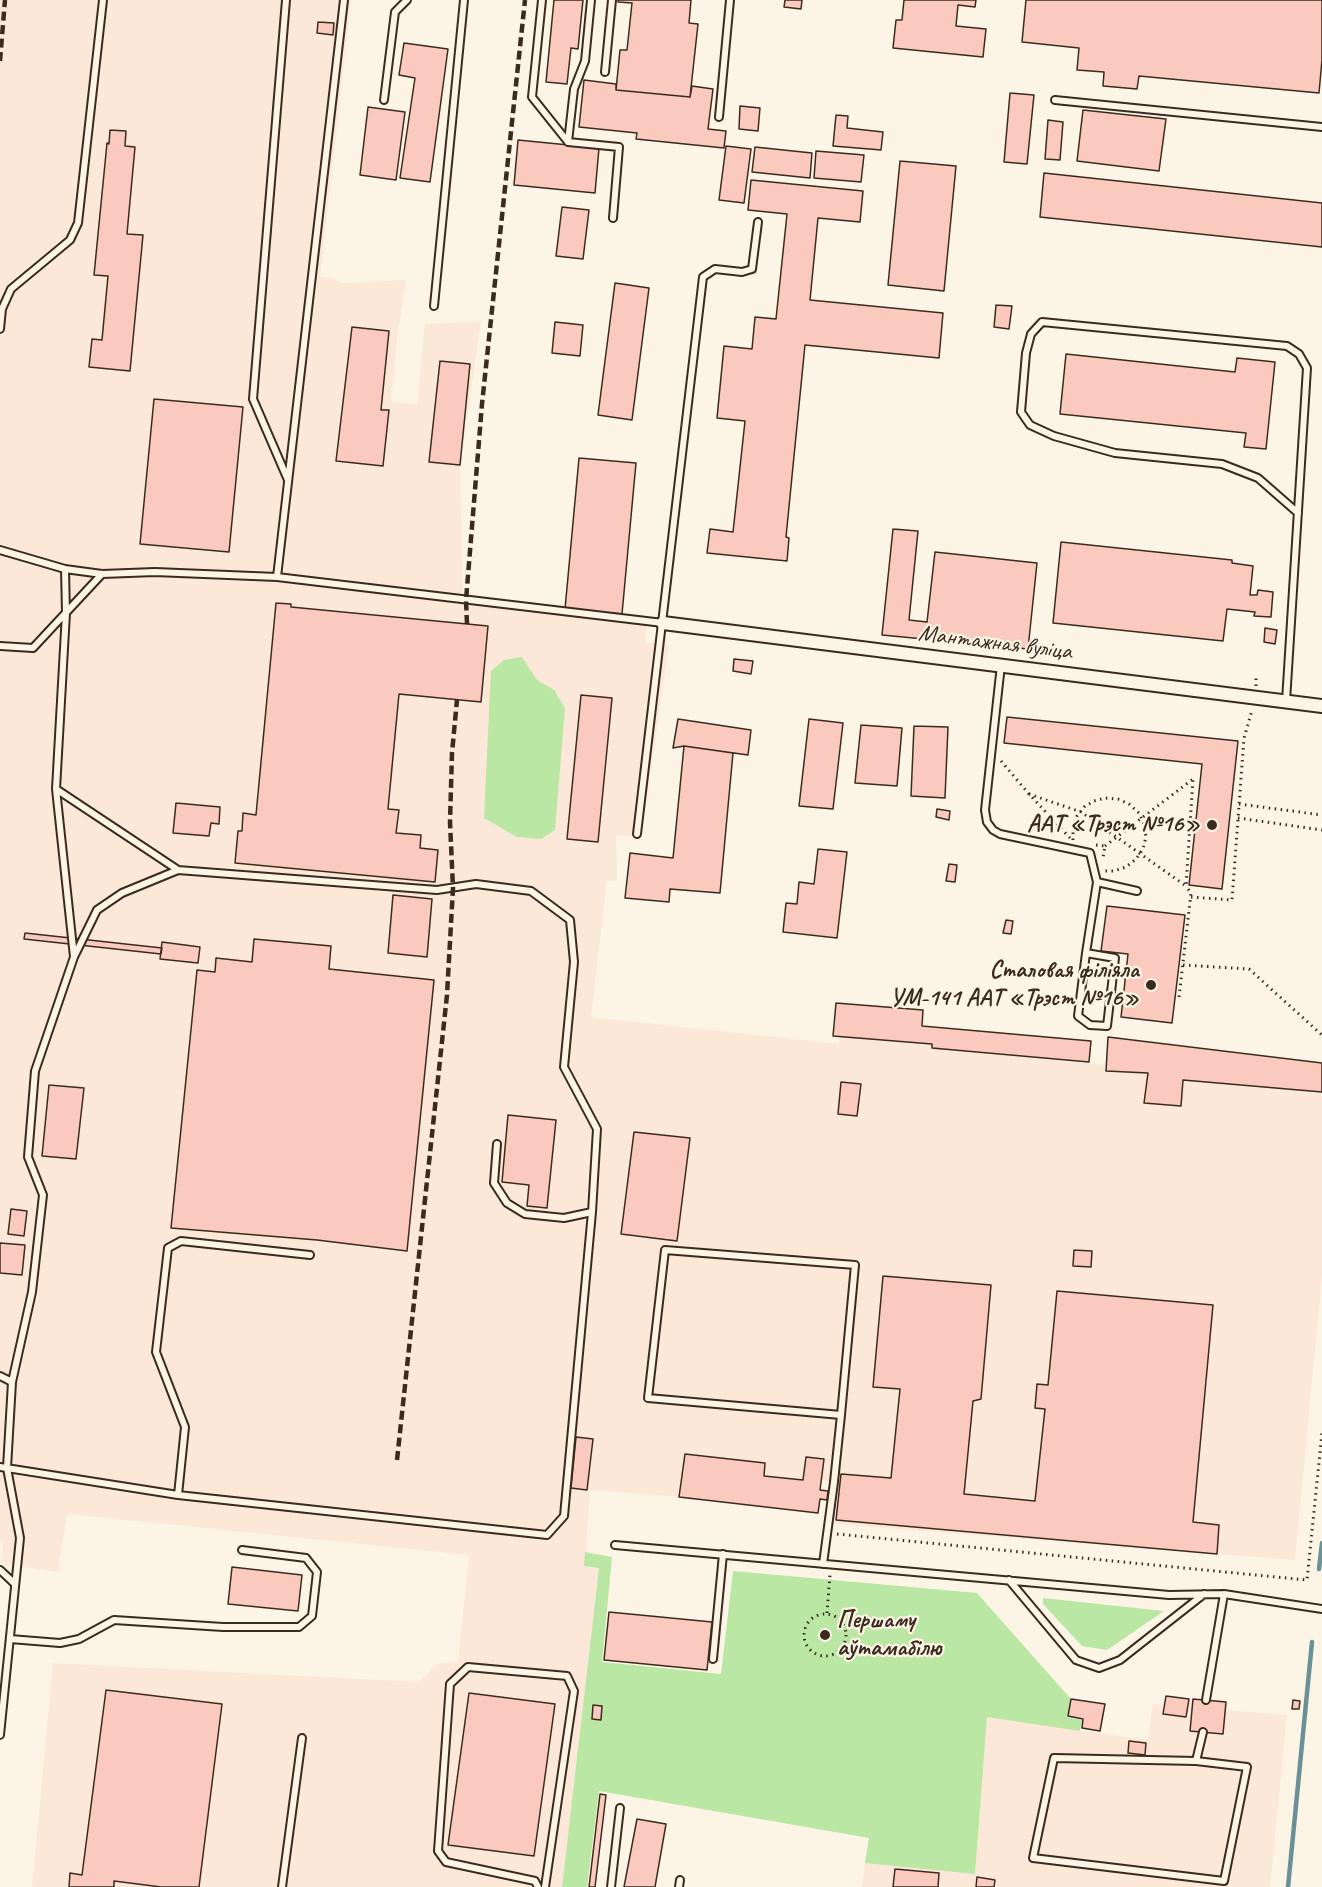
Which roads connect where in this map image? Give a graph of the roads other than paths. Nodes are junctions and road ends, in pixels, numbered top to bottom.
1 (103, 0) edge
2 (286, 0) edge
3 (344, 0) edge
4 (407, 0) edge
5 (464, 0) edge
6 (542, 0) edge
7 (591, 0) edge
8 (612, 0) edge
9 (730, 0) edge
10 (605, 72) dead end
11 (384, 100) dead end
12 (1055, 100) dead end
13 (719, 117) dead end
14 (1322, 127) edge
15 (568, 142) junction
16 (613, 218) dead end
17 (758, 222) dead end
18 (435, 306) dead end
19 (0, 329) edge
20 (289, 482) junction
21 (1298, 513) junction
22 (0, 550) edge
23 (65, 569) junction
24 (102, 574) junction
25 (277, 577) junction
26 (66, 613) junction
27 (663, 623) junction
28 (0, 646) edge
29 (1001, 665) junction
30 (1286, 701) junction
31 (1322, 706) edge
32 (56, 789) junction
33 (637, 834) dead end
34 (178, 870) junction
35 (1097, 882) junction
36 (1137, 891) dead end
37 (1086, 953) junction
38 (74, 957) junction
39 (497, 1144) dead end
40 (592, 1212) junction
41 (310, 1255) dead end
42 (0, 1376) edge
43 (12, 1382) junction
44 (841, 1415) junction
45 (3, 1467) edge
46 (178, 1495) junction
47 (615, 1545) dead end
48 (242, 1551) dead end
49 (723, 1554) junction
50 (823, 1564) junction
51 (0, 1570) edge
52 (1010, 1580) junction
53 (15, 1584) junction
54 (1205, 1593) junction
55 (1224, 1594) junction
56 (1322, 1609) edge
57 (10, 1639) junction
58 (713, 1659) dead end
59 (1206, 1700) dead end
60 (1203, 1732) dead end
61 (0, 1735) edge
62 (302, 1738) dead end
63 (1196, 1761) junction
64 (620, 1808) dead end
65 (282, 1887) edge
66 (538, 1887) edge
67 (545, 1887) edge
68 (611, 1887) edge

1 - 19 lane
2 - 20 lane
3 - 20 lane
4 - 11 lane
5 - 18 lane
6 - 15 lane
7 - 15 lane
8 - 10 lane
9 - 13 lane
12 - 14 lane
15 - 16 lane
17 - 27 lane
20 - 25 lane
21 - 21 lane
21 - 30 lane
22 - 23 lane
23 - 24 lane
23 - 26 lane
24 - 25 lane
24 - 26 lane
25 - 27 lane
26 - 28 lane
26 - 32 lane
27 - 29 street, Мантажная вуліца
27 - 33 lane
29 - 30 street, Мантажная вуліца
29 - 35 lane
30 - 31 street, Мантажная вуліца
32 - 34 lane
32 - 38 lane
34 - 38 lane
34 - 40 lane
35 - 36 lane
35 - 37 lane
37 - 37 lane
38 - 43 lane
39 - 40 lane
40 - 46 lane
41 - 46 lane
42 - 43 lane
43 - 45 lane
44 - 44 lane
44 - 50 lane
45 - 46 lane
45 - 53 lane
47 - 49 lane
48 - 57 lane
49 - 50 lane
49 - 58 lane
50 - 52 lane
51 - 53 lane
52 - 54 lane
52 - 54 lane
53 - 57 lane
54 - 55 lane
55 - 56 lane
55 - 59 lane
57 - 61 lane
60 - 63 lane
62 - 65 lane
63 - 63 lane
64 - 68 lane
66 - 67 lane

